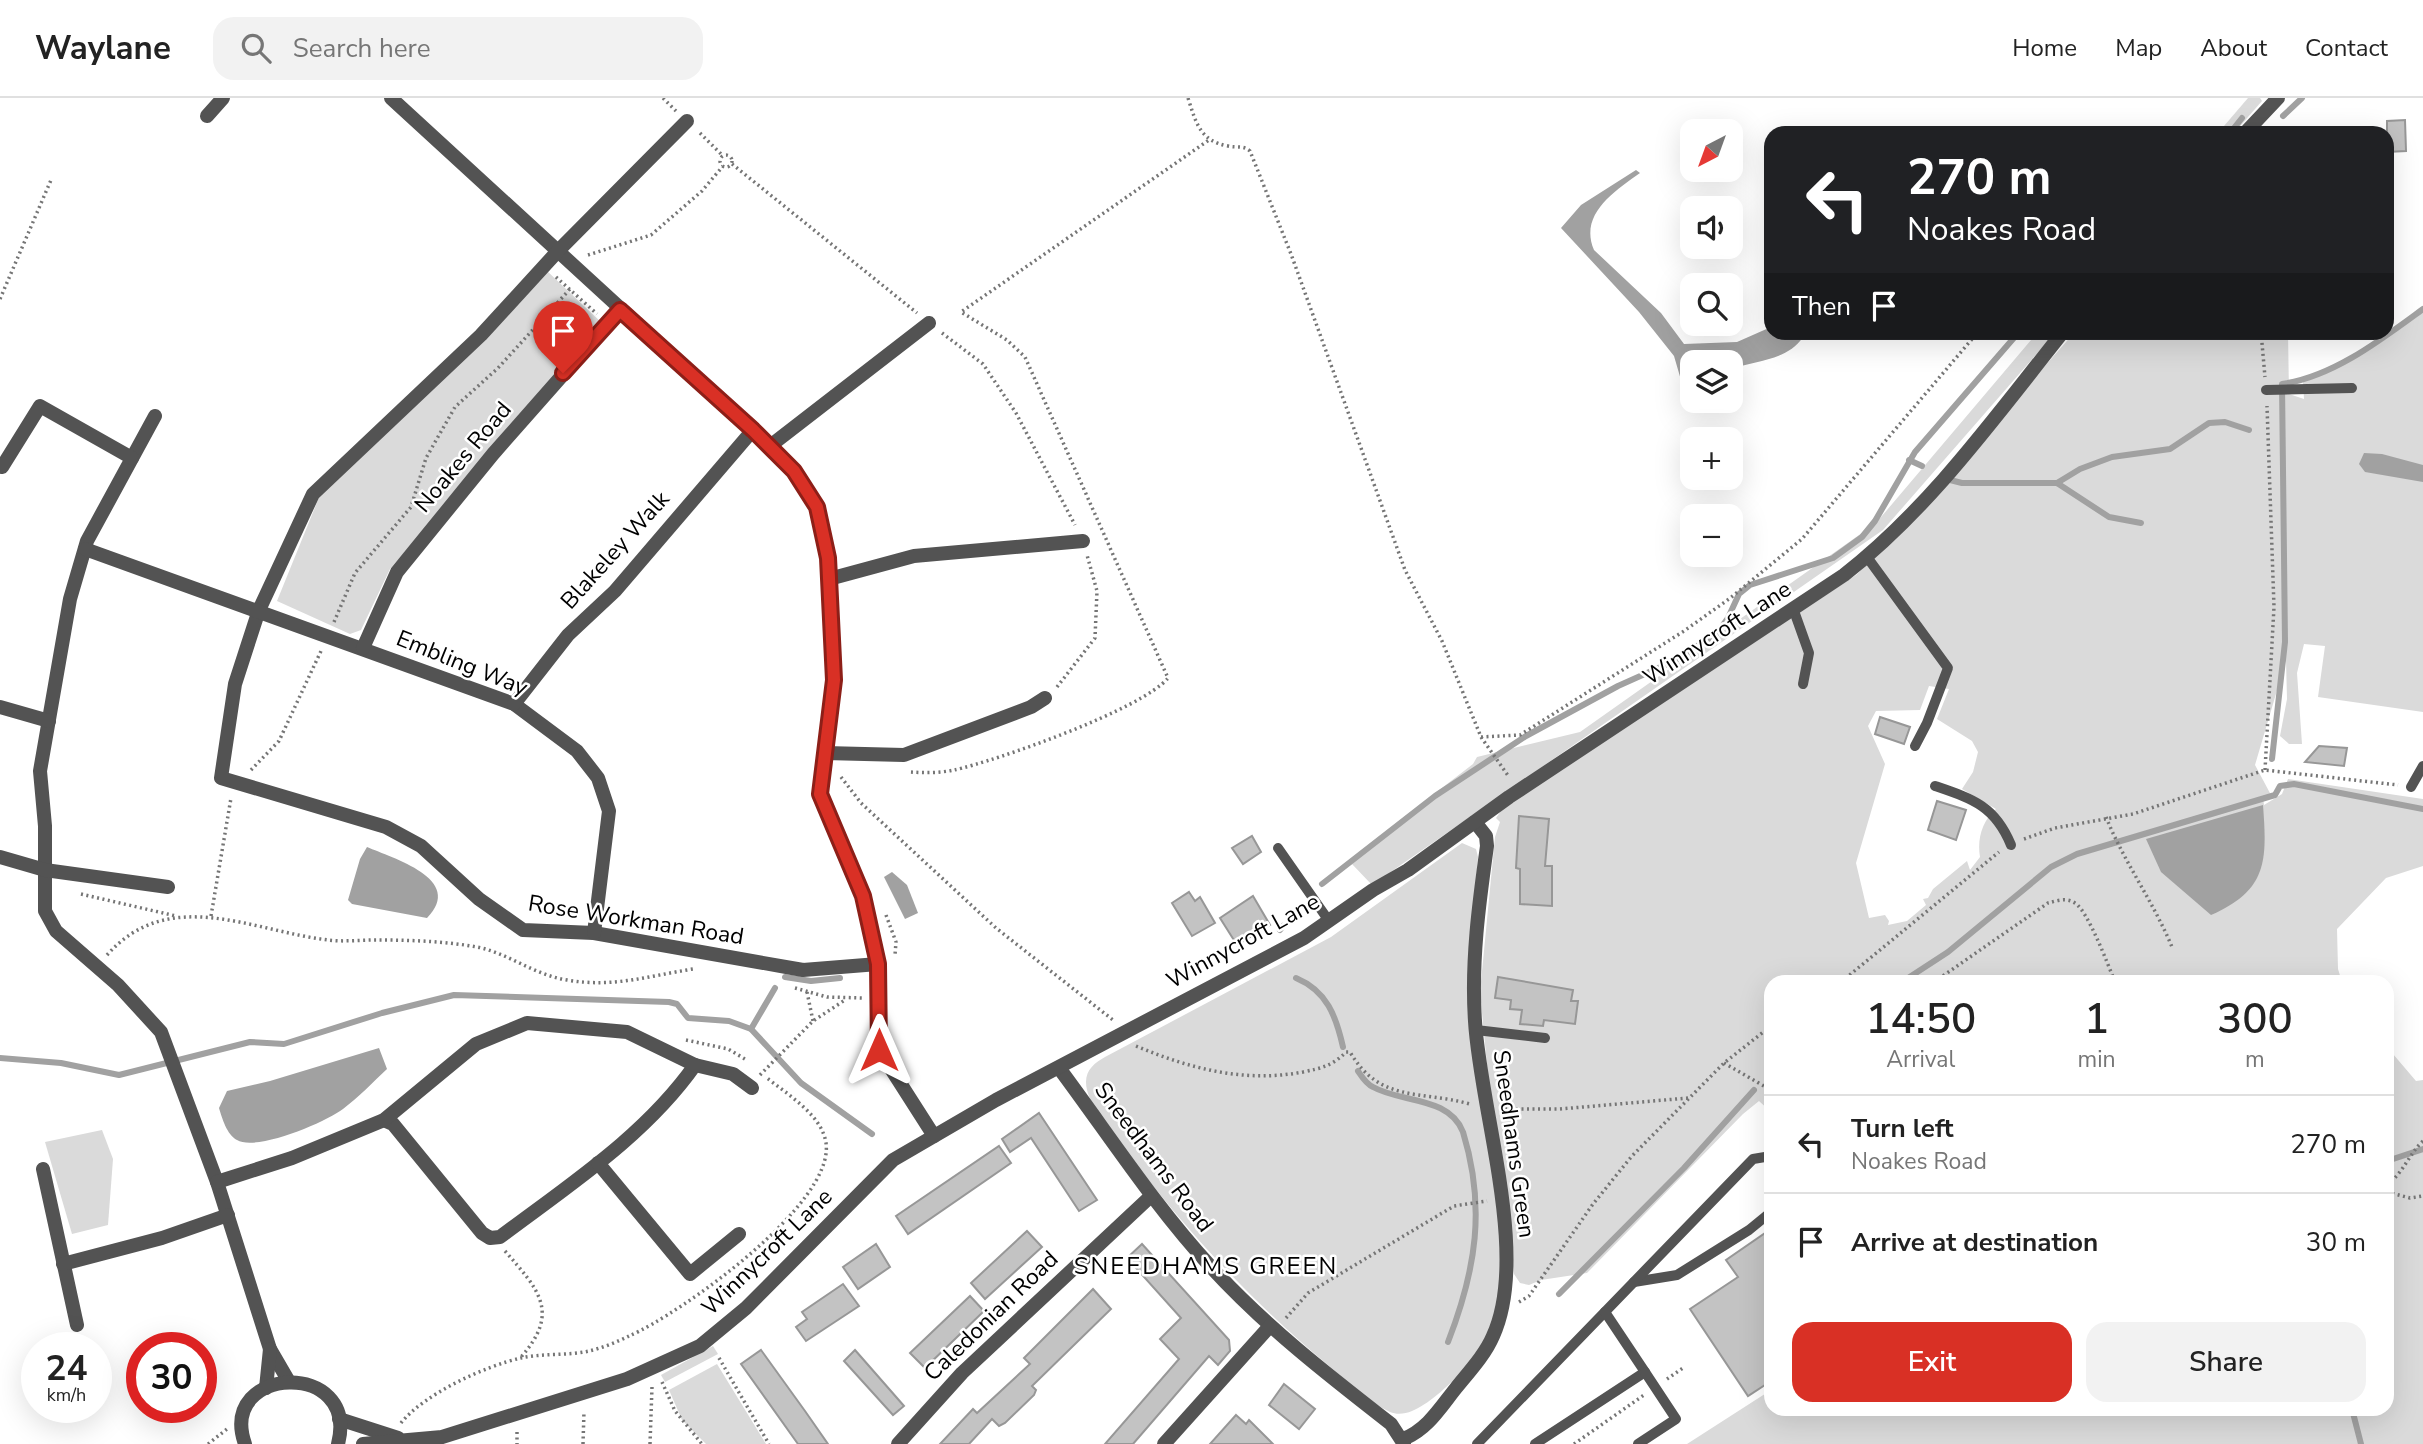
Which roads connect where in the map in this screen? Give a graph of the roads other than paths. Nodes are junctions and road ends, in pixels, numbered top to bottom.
1 (223, 98) edge
2 (391, 98) edge
3 (2278, 98) edge
4 (206, 116) dead end
5 (687, 121) road end
6 (2252, 126) edge
7 (557, 251) junction
8 (620, 310) junction
9 (929, 323) road end
10 (2056, 340) edge
11 (2352, 388) dead end
12 (2266, 390) road end
13 (155, 416) dead end
14 (753, 430) junction
15 (770, 446) junction
16 (132, 458) junction
17 (2, 467) edge
18 (1083, 541) road end
19 (85, 550) junction
20 (1867, 557) junction
21 (829, 579) junction
22 (259, 610) junction
23 (1794, 611) junction
24 (363, 648) junction
25 (1803, 684) dead end
26 (1045, 698) road end
27 (514, 704) junction
28 (0, 707) edge
29 (49, 721) junction
30 (1915, 746) dead end
31 (825, 753) junction
32 (2423, 766) edge
33 (1935, 786) dead end
34 (2411, 787) road end
35 (1475, 822) junction
36 (2011, 845) road end
37 (1278, 848) dead end
38 (0, 858) edge
39 (45, 864) junction
40 (169, 887) dead end
41 (1329, 921) junction
42 (594, 933) junction
43 (878, 964) junction
44 (1476, 1030) junction
45 (1545, 1038) dead end
46 (695, 1065) junction
47 (1059, 1069) junction
48 (752, 1088) dead end
49 (384, 1120) junction
50 (934, 1136) junction
51 (1764, 1157) edge
52 (598, 1163) junction
53 (43, 1169) dead end
54 (217, 1182) junction
55 (1151, 1196) junction
56 (228, 1215) junction
57 (1764, 1218) edge
58 (739, 1234) dead end
59 (63, 1264) junction
60 (1634, 1282) junction
61 (1605, 1312) junction
62 (78, 1325) dead end
63 (1270, 1326) junction
64 (270, 1349) junction
65 (1645, 1372) junction
66 (288, 1380) junction
67 (266, 1388) junction
68 (339, 1419) junction
69 (406, 1440) junction
70 (244, 1441) edge
71 (443, 1441) edge
72 (1403, 1441) edge
73 (228, 1444) edge
74 (338, 1444) edge
75 (363, 1444) edge
76 (898, 1444) edge
77 (1164, 1444) edge
78 (1476, 1444) edge
79 (1535, 1444) edge
80 (1638, 1444) edge

1 - 4 street
2 - 7 street
3 - 6 street
5 - 7 street
7 - 8 street
7 - 22 street
8 - 14 street
8 - 24 street, Noakes Road
9 - 15 street
10 - 20 street, Winnycroft Lane
11 - 12 lane
13 - 16 street
14 - 15 street
14 - 27 street, Blakeley Walk
15 - 21 street
16 - 17 street
16 - 19 street
18 - 21 street
19 - 22 street, Embling Way
19 - 29 street
20 - 23 street, Winnycroft Lane
20 - 30 lane
21 - 31 street
22 - 24 street, Embling Way
22 - 42 street, Rose Workman Road
23 - 25 lane
23 - 35 street, Winnycroft Lane
24 - 27 street, Embling Way
26 - 31 street
27 - 42 street, Embling Way
28 - 29 street
29 - 39 street
31 - 43 street
32 - 34 lane
33 - 36 lane
35 - 41 street, Winnycroft Lane
35 - 44 street, Sneedhams Green
37 - 41 lane
38 - 39 street
39 - 40 street
39 - 54 street
41 - 47 street, Winnycroft Lane
42 - 43 street, Rose Workman Road
43 - 50 street
44 - 45 lane
44 - 72 street, Sneedhams Green
46 - 48 street
46 - 49 street
46 - 52 street
47 - 50 street, Winnycroft Lane
47 - 55 street, Sneedhams Road
49 - 52 street
49 - 54 street
50 - 71 street, Winnycroft Lane
51 - 60 lane
52 - 58 street
53 - 59 street
54 - 56 street
55 - 63 street, Sneedhams Road
55 - 76 street, Caledonian Road
56 - 59 street
56 - 64 street
57 - 60 lane
59 - 62 street
60 - 61 lane
61 - 65 lane
61 - 78 lane
63 - 72 street, Sneedhams Road
63 - 77 street
64 - 66 street
64 - 67 street
65 - 79 lane
65 - 80 lane
66 - 67 street
66 - 68 street
67 - 70 street
68 - 69 street, Winnycroft Lane
68 - 74 street
69 - 71 street, Winnycroft Lane
69 - 75 street, Winnycroft Lane
70 - 73 street

